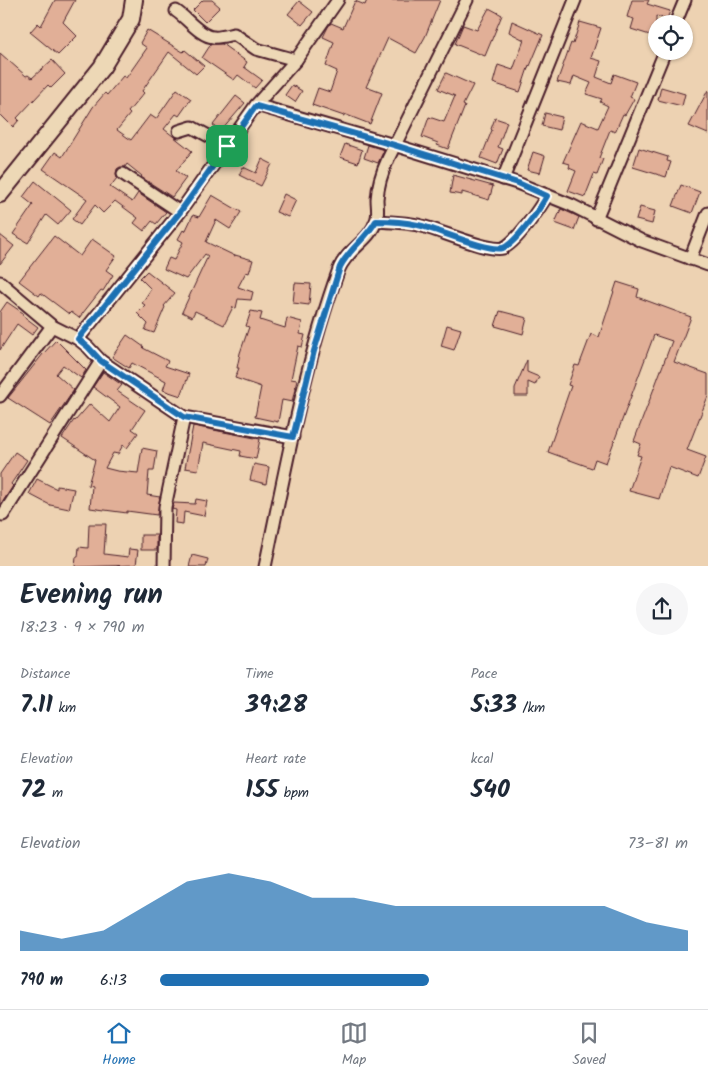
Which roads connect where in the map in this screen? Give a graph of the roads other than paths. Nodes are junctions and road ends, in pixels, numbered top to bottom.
1 (134, 0) edge
2 (338, 0) edge
3 (467, 0) edge
4 (575, 0) edge
5 (685, 0) edge
6 (176, 11) dead end
7 (679, 15) edge
8 (296, 60) junction
9 (661, 60) edge
10 (256, 106) junction
11 (179, 131) dead end
12 (394, 145) junction
13 (227, 146) junction
14 (123, 174) dead end
15 (502, 179) junction
16 (0, 194) edge
17 (547, 196) junction
18 (180, 212) junction
19 (708, 213) edge
20 (596, 219) junction
21 (376, 221) junction
22 (690, 260) junction
23 (708, 265) edge
24 (0, 282) edge
25 (52, 326) junction
26 (78, 339) junction
27 (101, 361) junction
28 (0, 396) edge
29 (184, 417) junction
30 (293, 437) junction
31 (3, 515) dead end
32 (164, 566) edge
33 (265, 566) edge

1 - 16 main road
2 - 8 street
3 - 12 street
4 - 15 street
5 - 7 street
6 - 8 street
8 - 10 street
9 - 20 street
10 - 12 street
10 - 13 street
11 - 13 street
12 - 15 street
12 - 21 street
13 - 18 street
14 - 18 street
15 - 17 street
17 - 20 street
17 - 21 street
18 - 26 street
19 - 22 street
20 - 22 street
21 - 30 street
22 - 23 street
24 - 25 street
25 - 26 street
25 - 28 street
26 - 27 street
27 - 29 street
27 - 31 street
29 - 30 street
29 - 32 street
30 - 33 street

